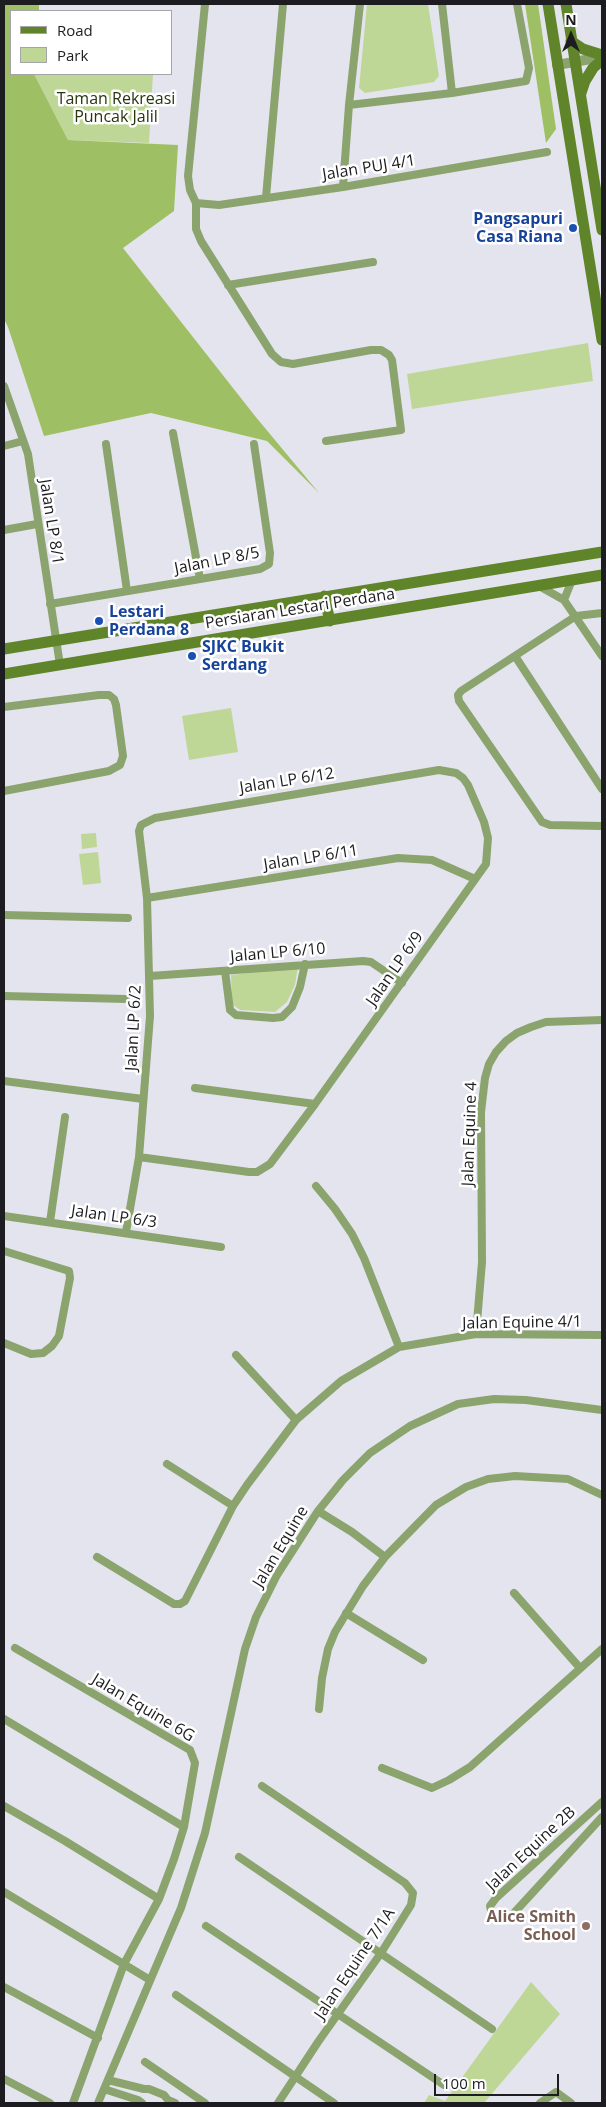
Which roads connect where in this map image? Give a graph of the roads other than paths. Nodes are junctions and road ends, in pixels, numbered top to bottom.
1 (205, 4) edge
2 (283, 4) edge
3 (360, 4) edge
4 (442, 4) edge
5 (517, 4) edge
6 (548, 4) edge
7 (566, 4) edge
8 (571, 40) junction
9 (602, 57) edge
10 (574, 62) junction
11 (557, 64) junction
12 (452, 93) junction
13 (580, 95) junction
14 (349, 106) junction
15 (547, 152) dead end
16 (343, 187) junction
17 (266, 197) junction
18 (196, 204) junction
19 (602, 230) edge
20 (373, 262) dead end
21 (228, 285) junction
22 (602, 340) edge
23 (4, 386) edge
24 (173, 433) dead end
25 (24, 441) junction
26 (326, 441) dead end
27 (106, 444) dead end
28 (254, 444) dead end
29 (4, 446) edge
30 (37, 524) junction
31 (4, 530) edge
32 (602, 552) edge
33 (602, 575) edge
34 (200, 579) junction
35 (572, 580) junction
36 (539, 586) junction
37 (127, 591) junction
38 (324, 596) junction
39 (564, 600) junction
40 (50, 604) junction
41 (602, 613) edge
42 (576, 616) junction
43 (330, 621) junction
44 (56, 640) junction
45 (4, 649) edge
46 (515, 656) junction
47 (602, 656) edge
48 (60, 665) junction
49 (4, 674) edge
50 (4, 707) edge
51 (439, 770) joint
52 (602, 789) edge
53 (4, 791) edge
54 (141, 824) joint
55 (602, 826) edge
56 (475, 879) junction
57 (147, 898) junction
58 (4, 915) edge
59 (128, 918) dead end
60 (305, 964) junction
61 (225, 971) junction
62 (150, 976) junction
63 (402, 983) junction
64 (4, 996) edge
65 (126, 999) dead end
66 (602, 1020) edge
67 (4, 1081) edge
68 (195, 1088) dead end
69 (143, 1099) junction
70 (315, 1104) junction
71 (65, 1117) dead end
72 (139, 1157) junction
73 (316, 1186) dead end
74 (4, 1216) edge
75 (50, 1222) junction
76 (126, 1232) junction
77 (221, 1247) dead end
78 (4, 1251) edge
79 (476, 1334) junction
80 (602, 1335) edge
81 (4, 1343) edge
82 (399, 1347) junction
83 (236, 1355) dead end
84 (602, 1410) edge
85 (296, 1420) junction
86 (167, 1464) dead end
87 (602, 1494) edge
88 (233, 1506) junction
89 (318, 1511) junction
90 (97, 1557) dead end
91 (385, 1557) junction
92 (514, 1593) dead end
93 (346, 1613) junction
94 (15, 1648) dead end
95 (602, 1649) edge
96 (423, 1660) dead end
97 (580, 1668) junction
98 (319, 1709) dead end
99 (4, 1719) edge
100 (382, 1768) dead end
101 (262, 1786) dead end
102 (602, 1802) edge
103 (4, 1806) edge
104 (602, 1817) edge
105 (184, 1827) junction
106 (239, 1857) dead end
107 (4, 1892) edge
108 (159, 1899) junction
109 (206, 1926) dead end
110 (381, 1953) junction
111 (124, 1964) junction
112 (150, 1980) junction
113 (4, 1987) edge
114 (176, 1995) dead end
115 (338, 2014) junction
116 (492, 2029) dead end
117 (98, 2038) junction
118 (145, 2062) dead end
119 (296, 2077) junction
120 (4, 2079) edge
121 (108, 2080) junction
122 (444, 2085) dead end
123 (104, 2089) junction
124 (144, 2089) junction
125 (140, 2102) edge
126 (170, 2102) edge
127 (50, 2103) edge
128 (73, 2103) edge
129 (98, 2103) edge
130 (205, 2103) edge
131 (278, 2103) edge
132 (334, 2103) edge
133 (540, 2103) edge
134 (571, 2103) edge

1 - 18 street
2 - 17 street
3 - 14 street
4 - 12 street
5 - 12 street
6 - 11 main road
7 - 8 main road
8 - 9 main road
8 - 10 main road
9 - 10 street
9 - 13 main road
10 - 11 street
10 - 13 main road
11 - 22 main road
12 - 14 street
13 - 19 main road
14 - 16 street
15 - 16 street, Jalan PUJ 4/1
16 - 17 street, Jalan PUJ 4/1
17 - 18 street, Jalan PUJ 4/1
18 - 21 street
20 - 21 street
21 - 26 street
23 - 25 street, Jalan LP 8/1
24 - 34 street
25 - 29 street
25 - 30 street, Jalan LP 8/1
27 - 37 street
28 - 34 street, Jalan LP 8/5
30 - 31 street
30 - 40 street, Jalan LP 8/1
32 - 38 main road, Persiaran Lestari Perdana
33 - 35 main road, Persiaran Lestari Perdana
34 - 37 street, Jalan LP 8/5
35 - 36 main road, Persiaran Lestari Perdana
35 - 39 street
36 - 39 street
36 - 43 main road, Persiaran Lestari Perdana
37 - 40 street, Jalan LP 8/5
38 - 43 main road
38 - 44 main road, Persiaran Lestari Perdana
39 - 42 street
40 - 44 street, Jalan LP 8/1
41 - 42 street
42 - 46 street
42 - 47 street
43 - 48 main road, Persiaran Lestari Perdana
44 - 45 main road, Persiaran Lestari Perdana
44 - 48 street, Jalan LP 8/1
46 - 52 street
46 - 55 street
48 - 49 main road, Persiaran Lestari Perdana
50 - 53 street
51 - 54 street, Jalan LP 6/12
51 - 56 street, Jalan LP 6/9
54 - 57 street, Jalan LP 6/2
56 - 57 street, Jalan LP 6/11
56 - 63 street, Jalan LP 6/9
57 - 62 street, Jalan LP 6/2
58 - 59 street
60 - 61 street, Jalan LP 6/10
60 - 61 street
60 - 63 street, Jalan LP 6/10
61 - 62 street, Jalan LP 6/10
62 - 69 street, Jalan LP 6/2
63 - 70 street, Jalan LP 6/9
64 - 65 street
66 - 79 street, Jalan Equine 4
67 - 69 street
68 - 70 street
69 - 72 street, Jalan LP 6/2
70 - 72 street, Jalan LP 6/9
71 - 75 street
72 - 76 street, Jalan LP 6/2
73 - 82 street
74 - 75 street, Jalan LP 6/3
75 - 76 street, Jalan LP 6/3
76 - 77 street, Jalan LP 6/3
78 - 81 street
79 - 80 street, Jalan Equine 4/1
79 - 82 street, Jalan Equine 4/1
82 - 85 street, Jalan Equine 4/1
83 - 85 street
84 - 89 street, Jalan Equine
85 - 88 street, Jalan Equine 4/1
86 - 88 street
87 - 91 street
88 - 90 street, Jalan Equine 4/1
89 - 91 street
89 - 112 street, Jalan Equine
91 - 93 street
92 - 97 street
93 - 96 street
93 - 98 street
94 - 105 street, Jalan Equine 6G
95 - 97 street
97 - 100 street
99 - 105 street
101 - 110 street, Jalan Equine 7/1A
102 - 104 street, Jalan Equine 2B
103 - 108 street
105 - 108 street, Jalan Equine 6G
106 - 110 street
107 - 111 street
108 - 111 street, Jalan Equine 6G
109 - 115 street
110 - 115 street, Jalan Equine 7/1A
110 - 116 street
111 - 112 street
111 - 117 street, Jalan Equine 6G
112 - 121 street, Jalan Equine
113 - 117 street
114 - 119 street
115 - 119 street, Jalan Equine 7/1A
115 - 122 street
117 - 128 street, Jalan Equine 6G
118 - 130 street
119 - 131 street, Jalan Equine 7/1A
119 - 132 street
120 - 127 street
121 - 123 street, Jalan Equine
121 - 124 street
123 - 125 street
123 - 129 street, Jalan Equine
124 - 125 street
124 - 126 street
133 - 134 street

